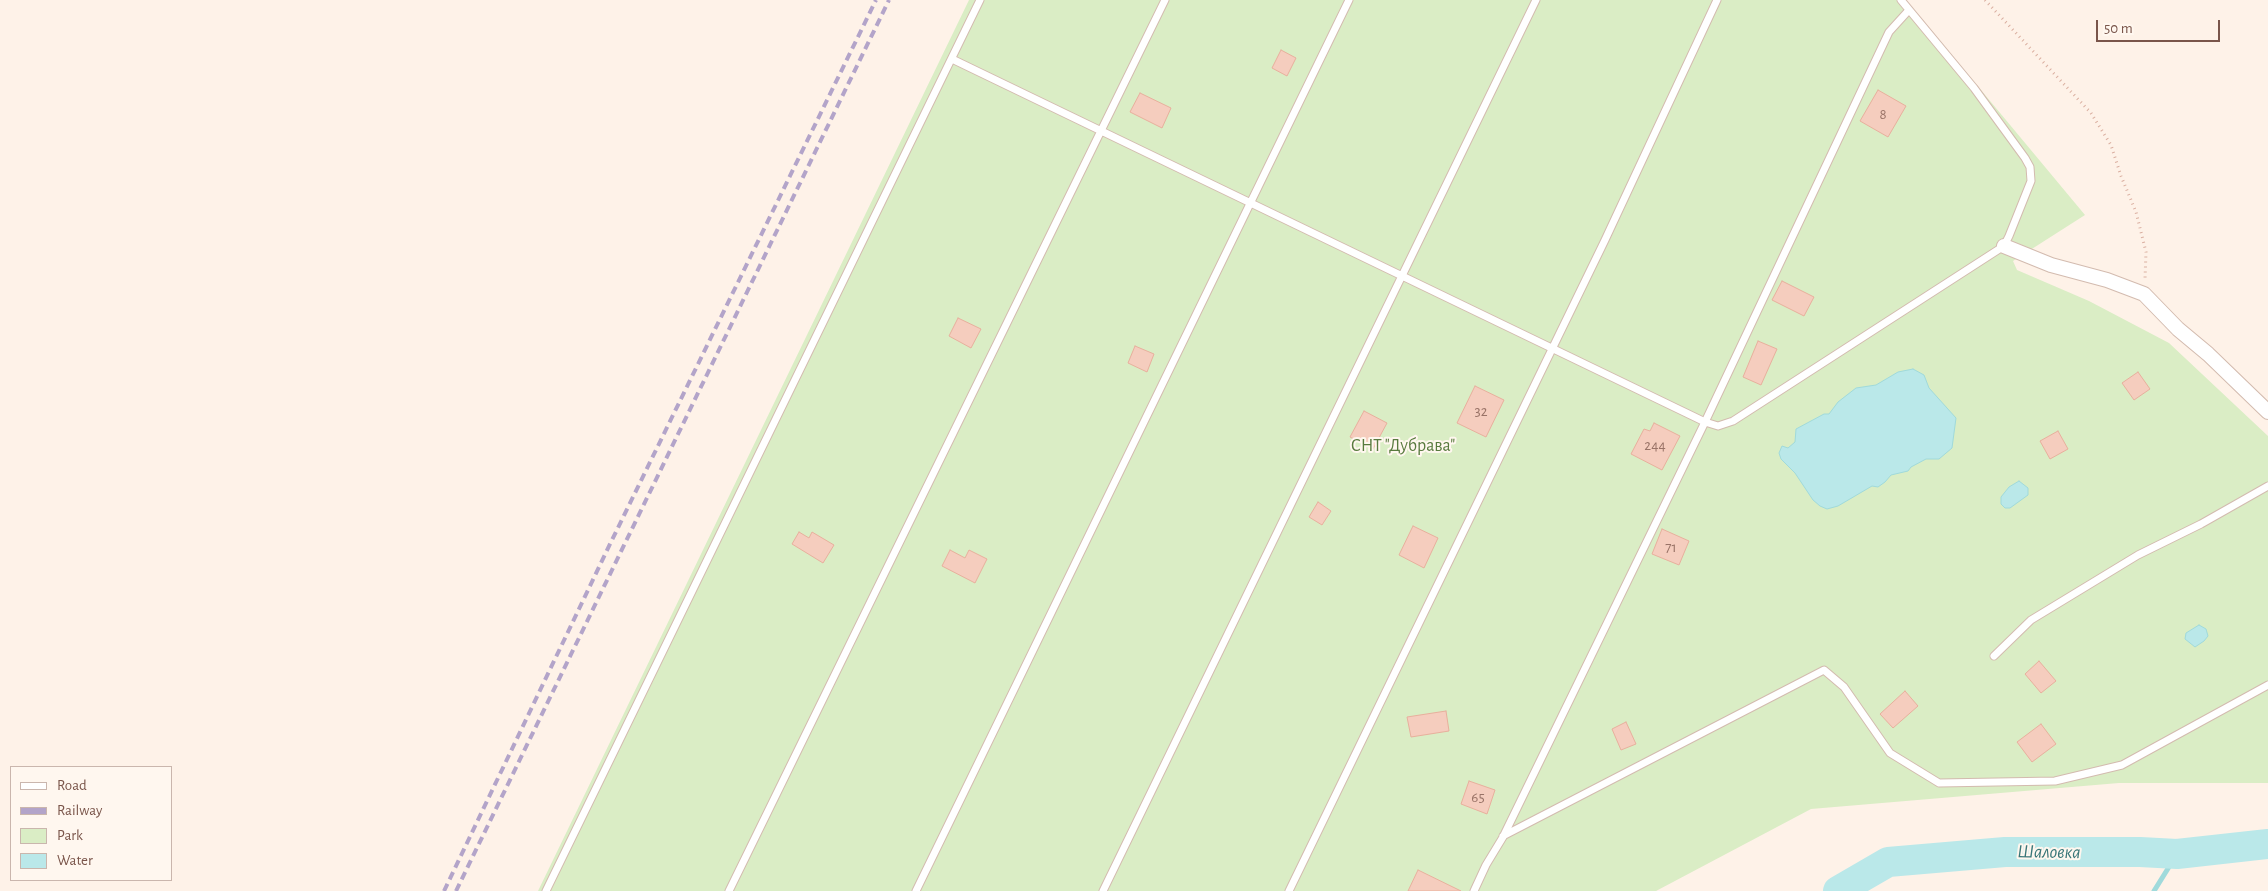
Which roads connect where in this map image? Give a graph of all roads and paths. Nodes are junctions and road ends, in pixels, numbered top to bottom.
1 (980, 0) edge
2 (1165, 0) edge
3 (1349, 0) edge
4 (1536, 0) edge
5 (1717, 0) edge
6 (1900, 0) edge
7 (1985, 0) edge
8 (1909, 10) junction
9 (952, 59) junction
10 (1102, 131) junction
11 (1251, 203) junction
12 (2004, 246) junction
13 (1400, 276) junction
14 (2144, 294) junction
15 (1551, 348) junction
16 (2268, 412) edge
17 (1705, 422) junction
18 (2268, 486) edge
19 (1994, 656) dead end
20 (2268, 684) edge
21 (1503, 837) junction
22 (546, 891) edge
23 (729, 891) edge
24 (916, 891) edge
25 (1103, 891) edge
26 (1289, 891) edge
27 (1474, 891) edge

1 - 9 lane
2 - 10 lane
3 - 11 lane
4 - 13 lane
5 - 15 lane
6 - 8 lane
7 - 14 path
8 - 12 lane
8 - 17 lane
9 - 10 lane
9 - 22 lane
10 - 11 lane
10 - 23 lane
11 - 13 lane
11 - 24 lane
12 - 14 street
12 - 17 lane
13 - 15 lane
13 - 25 lane
14 - 16 street
15 - 17 lane
15 - 26 lane
17 - 21 lane
18 - 19 lane
20 - 21 lane
21 - 27 lane

